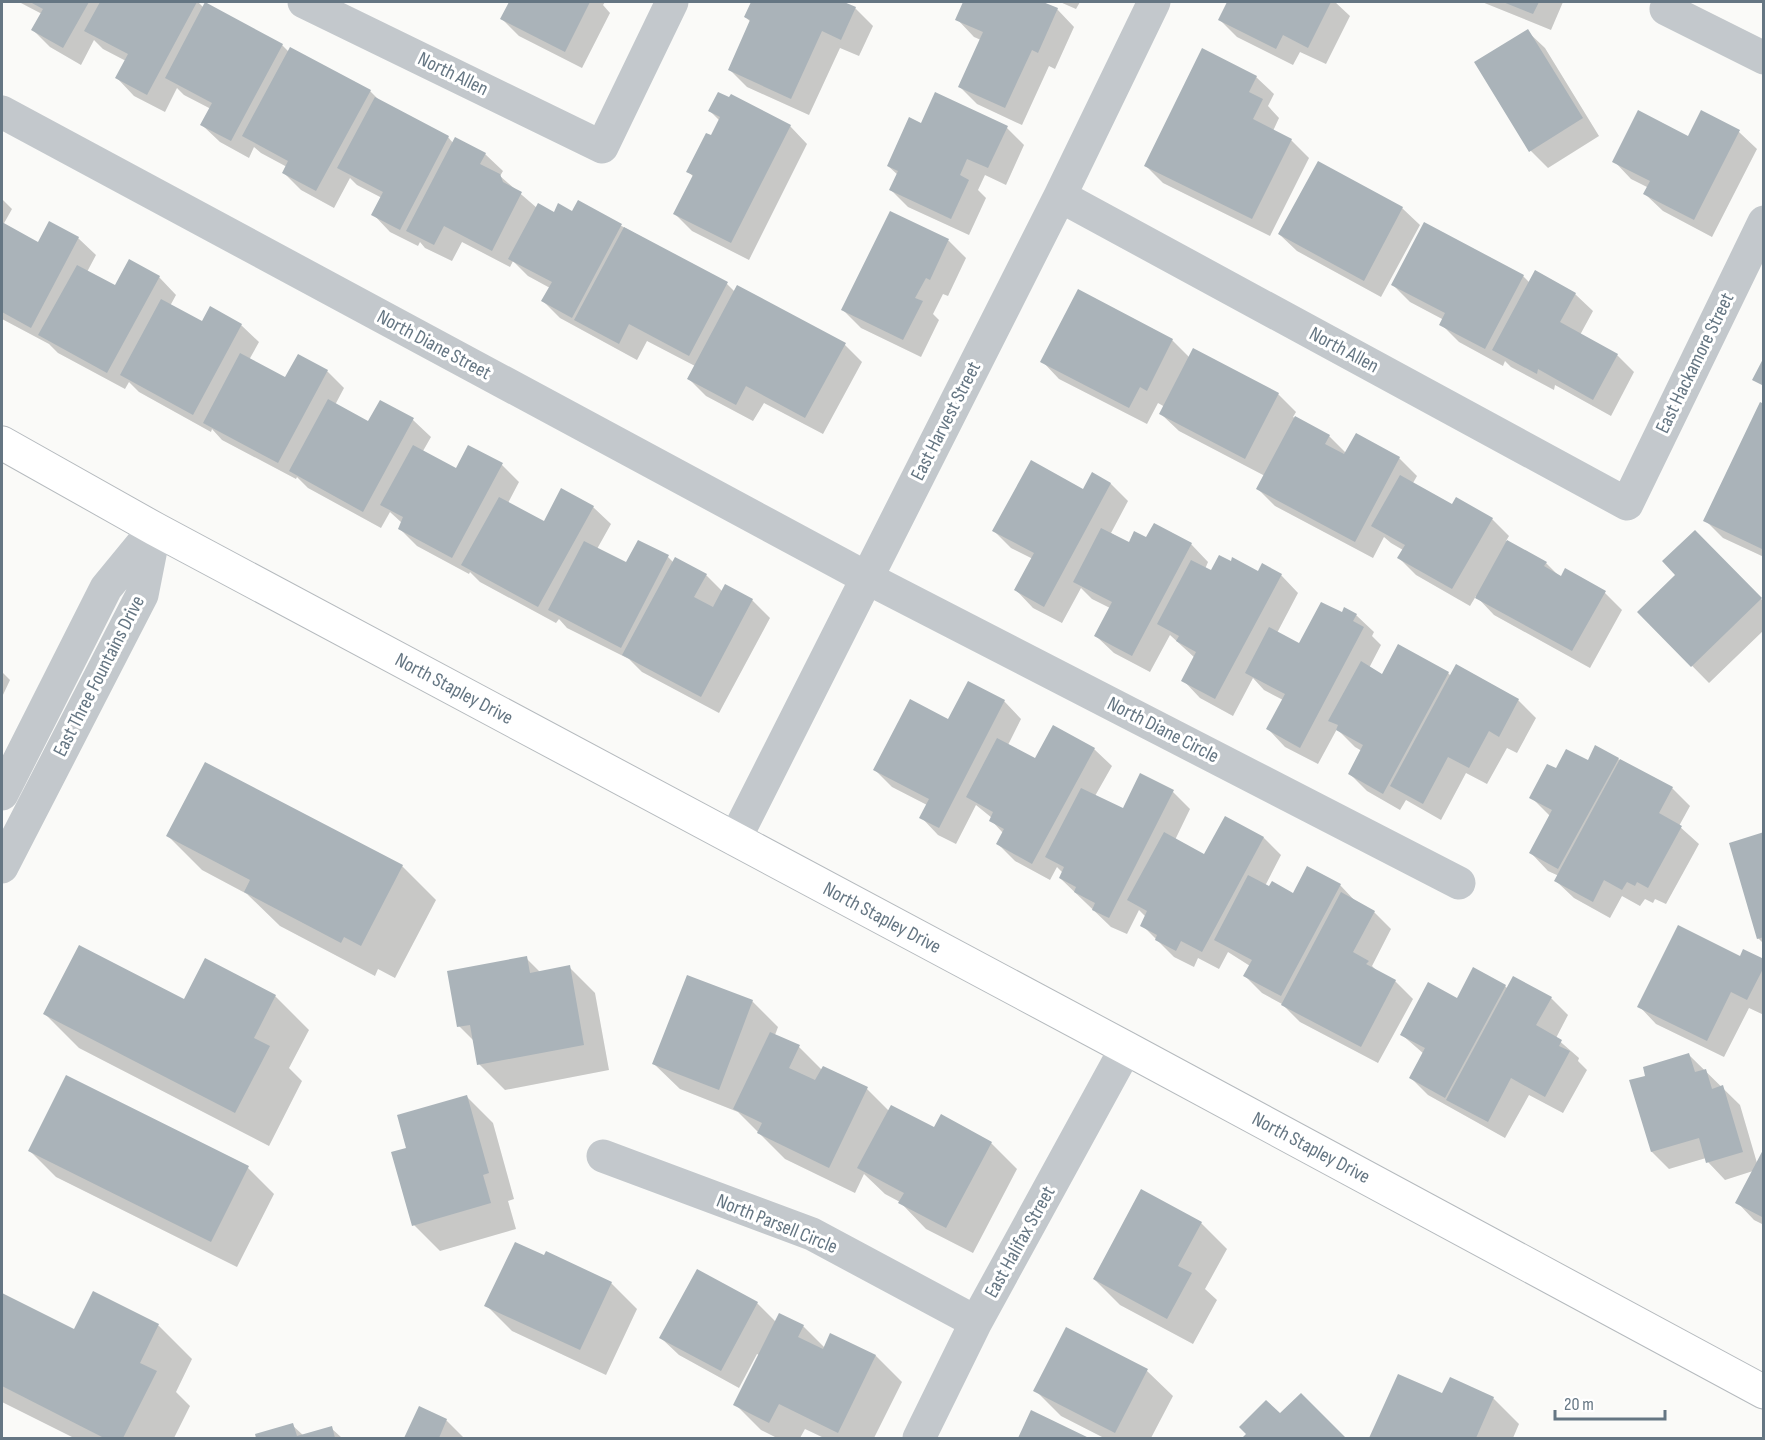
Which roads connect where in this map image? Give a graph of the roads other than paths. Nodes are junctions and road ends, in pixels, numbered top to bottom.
1 (304, 2) edge
2 (672, 2) edge
3 (1154, 2) edge
4 (1666, 9) dead end
5 (1764, 58) edge
6 (2, 112) edge
7 (1060, 196) junction
8 (1764, 222) edge
9 (2, 443) edge
10 (1627, 504) joint
11 (155, 529) junction
12 (867, 578) junction
13 (2, 794) edge
14 (735, 839) junction
15 (2, 867) edge
16 (1459, 883) dead end
17 (1126, 1048) junction
18 (603, 1156) dead end
19 (976, 1322) junction
20 (1764, 1392) edge
21 (919, 1438) edge

1 - 2 street, North Allen
3 - 7 street, East Harvest Street
4 - 5 street
6 - 12 street, North Diane Street
7 - 10 street, North Allen
7 - 12 street, East Harvest Street
8 - 10 street, East Hackamore Street
9 - 11 main road, North Stapley Drive
11 - 13 street, East Three Fountains Drive
11 - 14 main road, North Stapley Drive
11 - 15 street, East Three Fountains Drive
12 - 14 street, East Harvest Street
12 - 16 street, North Diane Circle
14 - 17 main road, North Stapley Drive
17 - 19 street, East Halifax Street
17 - 20 main road, North Stapley Drive
18 - 19 street, North Parsell Circle
19 - 21 street, East Halifax Street

